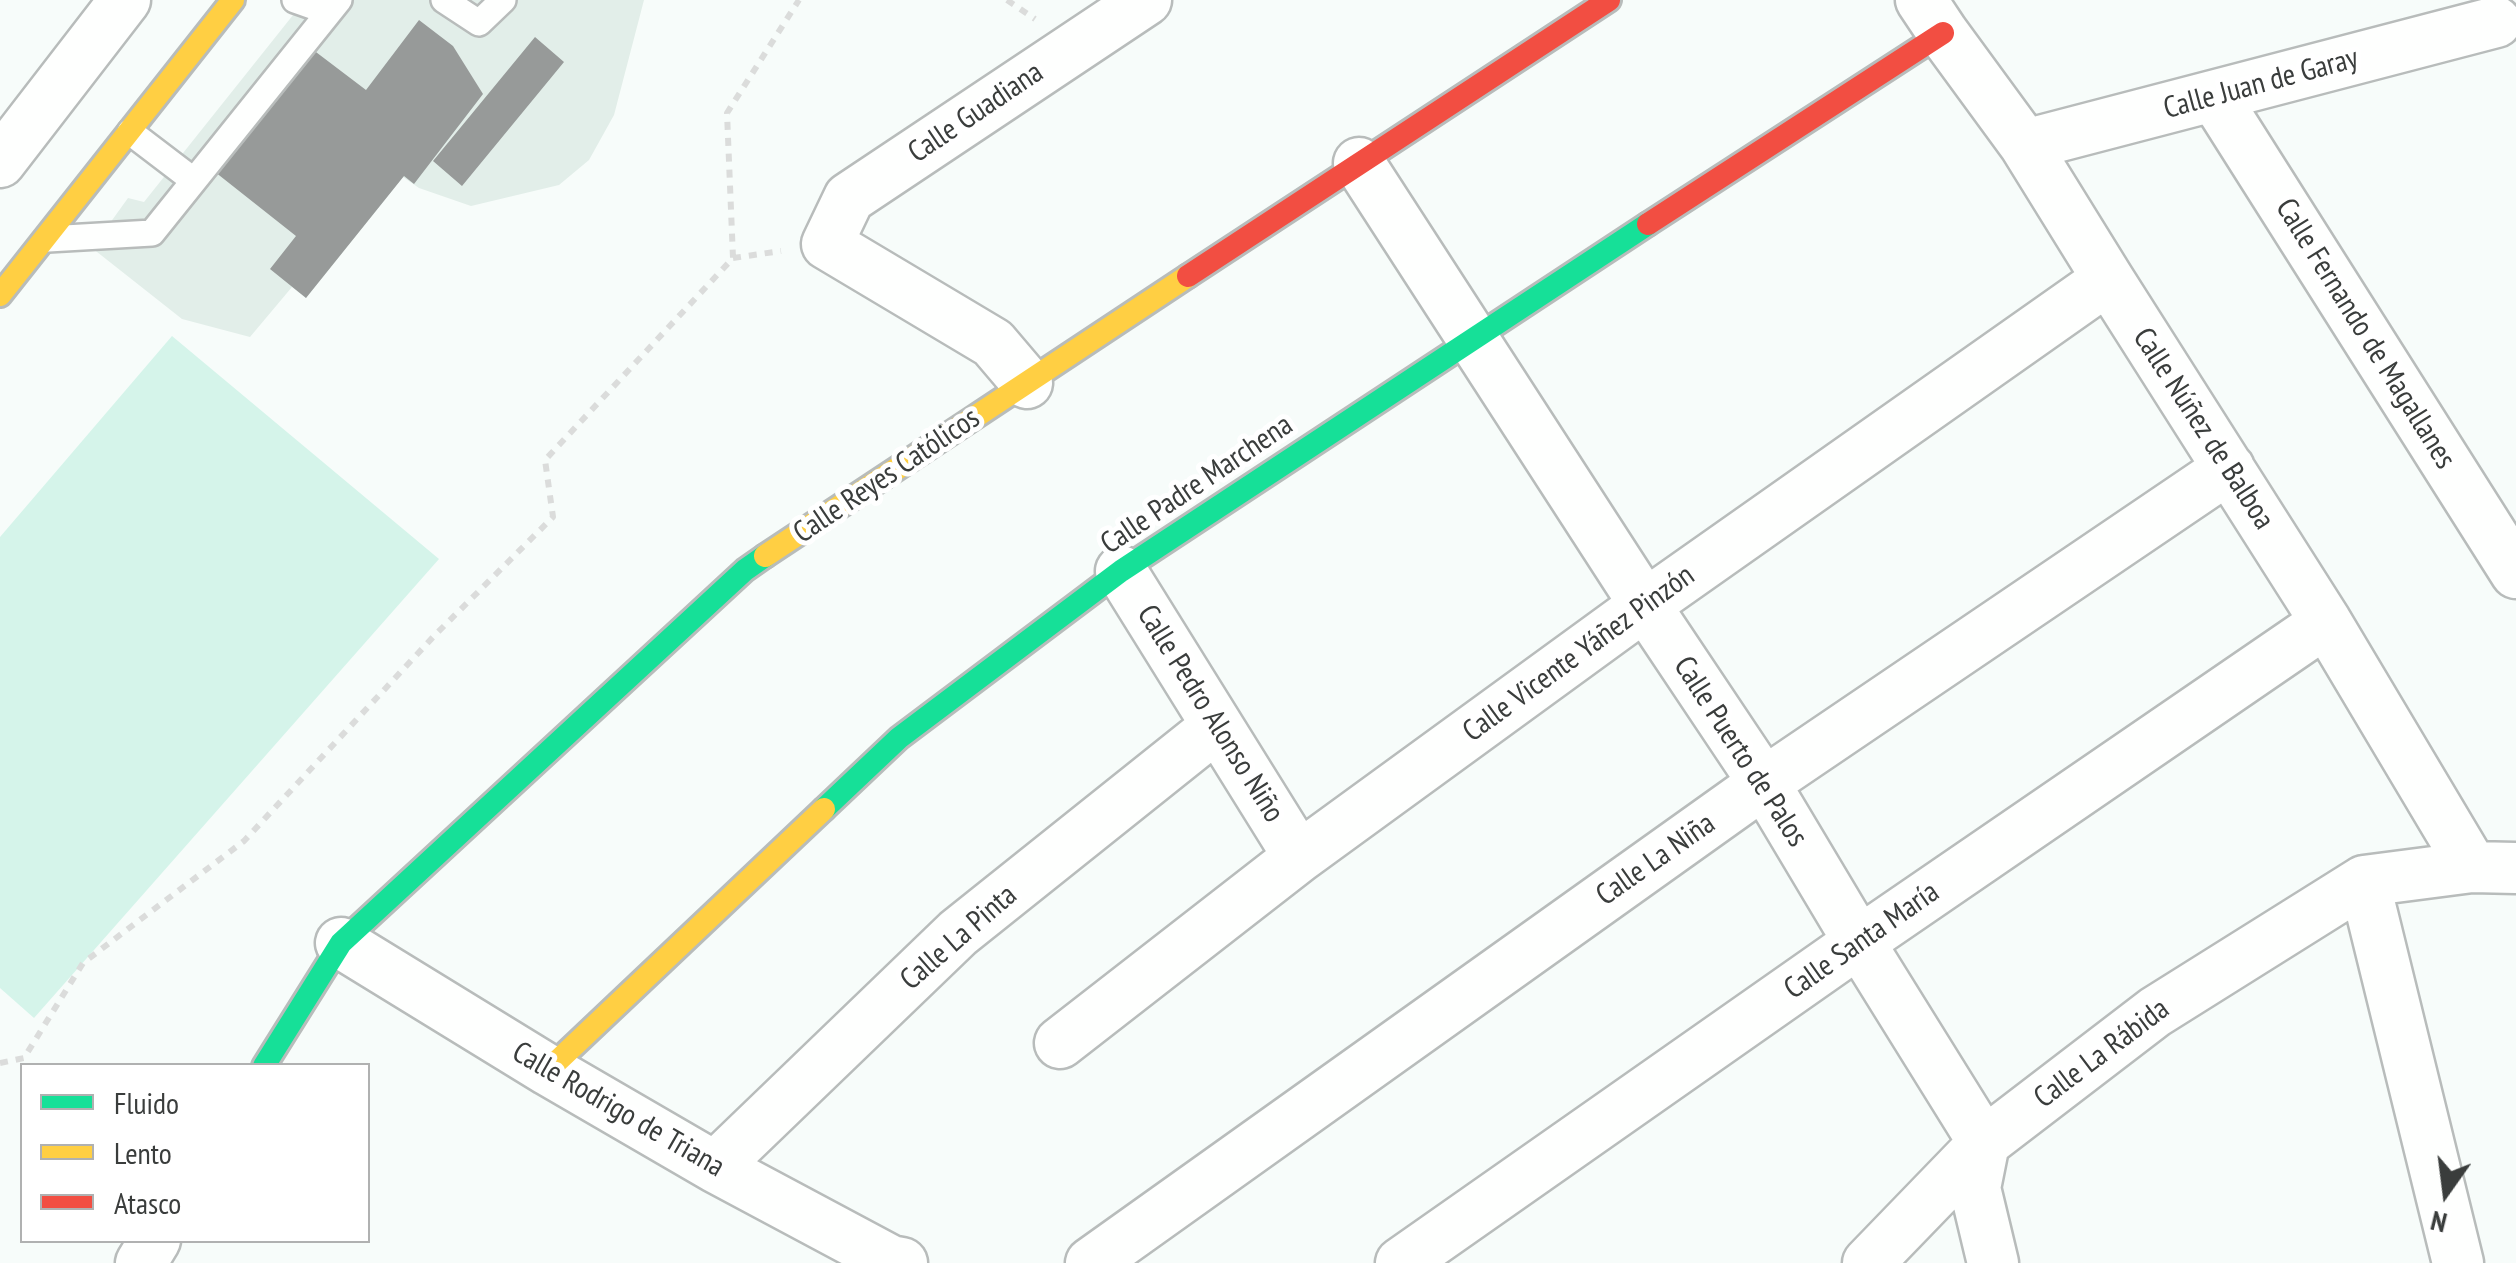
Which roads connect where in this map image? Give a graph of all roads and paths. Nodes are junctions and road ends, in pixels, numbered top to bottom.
1 (124, 0) edge
2 (233, 0) edge
3 (295, 0) edge
4 (444, 0) edge
5 (503, 0) edge
6 (800, 0) edge
7 (1146, 0) edge
8 (1609, 0) edge
9 (334, 6) edge
10 (1932, 17) edge
11 (2498, 25) edge
12 (2214, 96) junction
13 (130, 132) junction
14 (2025, 145) junction
15 (0, 162) edge
16 (1360, 163) junction
17 (193, 180) junction
18 (43, 240) junction
19 (2108, 280) junction
20 (0, 296) edge
21 (1472, 338) junction
22 (1027, 382) junction
23 (2229, 468) junction
24 (1121, 571) junction
25 (2516, 573) edge
26 (1645, 606) junction
27 (2326, 622) junction
28 (1217, 726) junction
29 (1764, 783) junction
30 (1299, 857) junction
31 (2494, 868) edge
32 (2364, 881) junction
33 (341, 942) junction
34 (1859, 942) junction
35 (1060, 1043) dead end
36 (266, 1063) edge
37 (0, 1064) edge
38 (548, 1070) junction
39 (1984, 1143) junction
40 (715, 1168) junction
41 (902, 1263) edge
42 (1092, 1263) edge
43 (1401, 1263) edge
44 (1868, 1263) edge
45 (1993, 1263) edge
46 (2458, 1263) edge

1 - 15 street
2 - 13 street
3 - 9 lane
4 - 5 lane
6 - 37 path
7 - 22 street, Calle Guadiana
8 - 16 street, Calle Reyes Católicos
9 - 17 lane
10 - 14 street, Calle Núñez de Balboa
10 - 21 street, Calle Padre Marchena
11 - 12 street, Calle Juan de Garay
12 - 14 street, Calle Juan de Garay
12 - 25 street, Calle Fernando de Magallanes
13 - 17 lane
13 - 18 street
14 - 19 street, Calle Núñez de Balboa
16 - 21 street, Calle Puerto de Palos
16 - 22 street, Calle Reyes Católicos
17 - 18 lane
18 - 20 street
19 - 23 street, Calle Núñez de Balboa
19 - 26 street, Calle Vicente Yáñez Pinzón
21 - 24 street, Calle Padre Marchena
21 - 26 street, Calle Puerto de Palos
22 - 33 street, Calle Reyes Católicos
23 - 27 street, Calle Núñez de Balboa
23 - 29 street, Calle La Niña
24 - 28 street, Calle Pedro Alonso Niño
24 - 38 street, Calle Padre Marchena
26 - 29 street, Calle Puerto de Palos
26 - 30 street, Calle Vicente Yáñez Pinzón
27 - 31 street, Calle Núñez de Balboa
27 - 34 street, Calle Santa María
28 - 30 street, Calle Pedro Alonso Niño
28 - 40 street, Calle La Pinta
29 - 34 street, Calle Puerto de Palos
29 - 42 street, Calle La Niña
30 - 35 street, Calle Vicente Yáñez Pinzón
31 - 32 street
32 - 39 street, Calle La Rábida
32 - 46 street
33 - 36 street, Calle Reyes Católicos
33 - 38 street, Calle Rodrigo de Triana
34 - 39 street, Calle Puerto de Palos
34 - 43 street, Calle Santa María
38 - 40 street, Calle Rodrigo de Triana
39 - 44 street, Calle La Rábida
39 - 45 street
40 - 41 street, Calle Rodrigo de Triana

